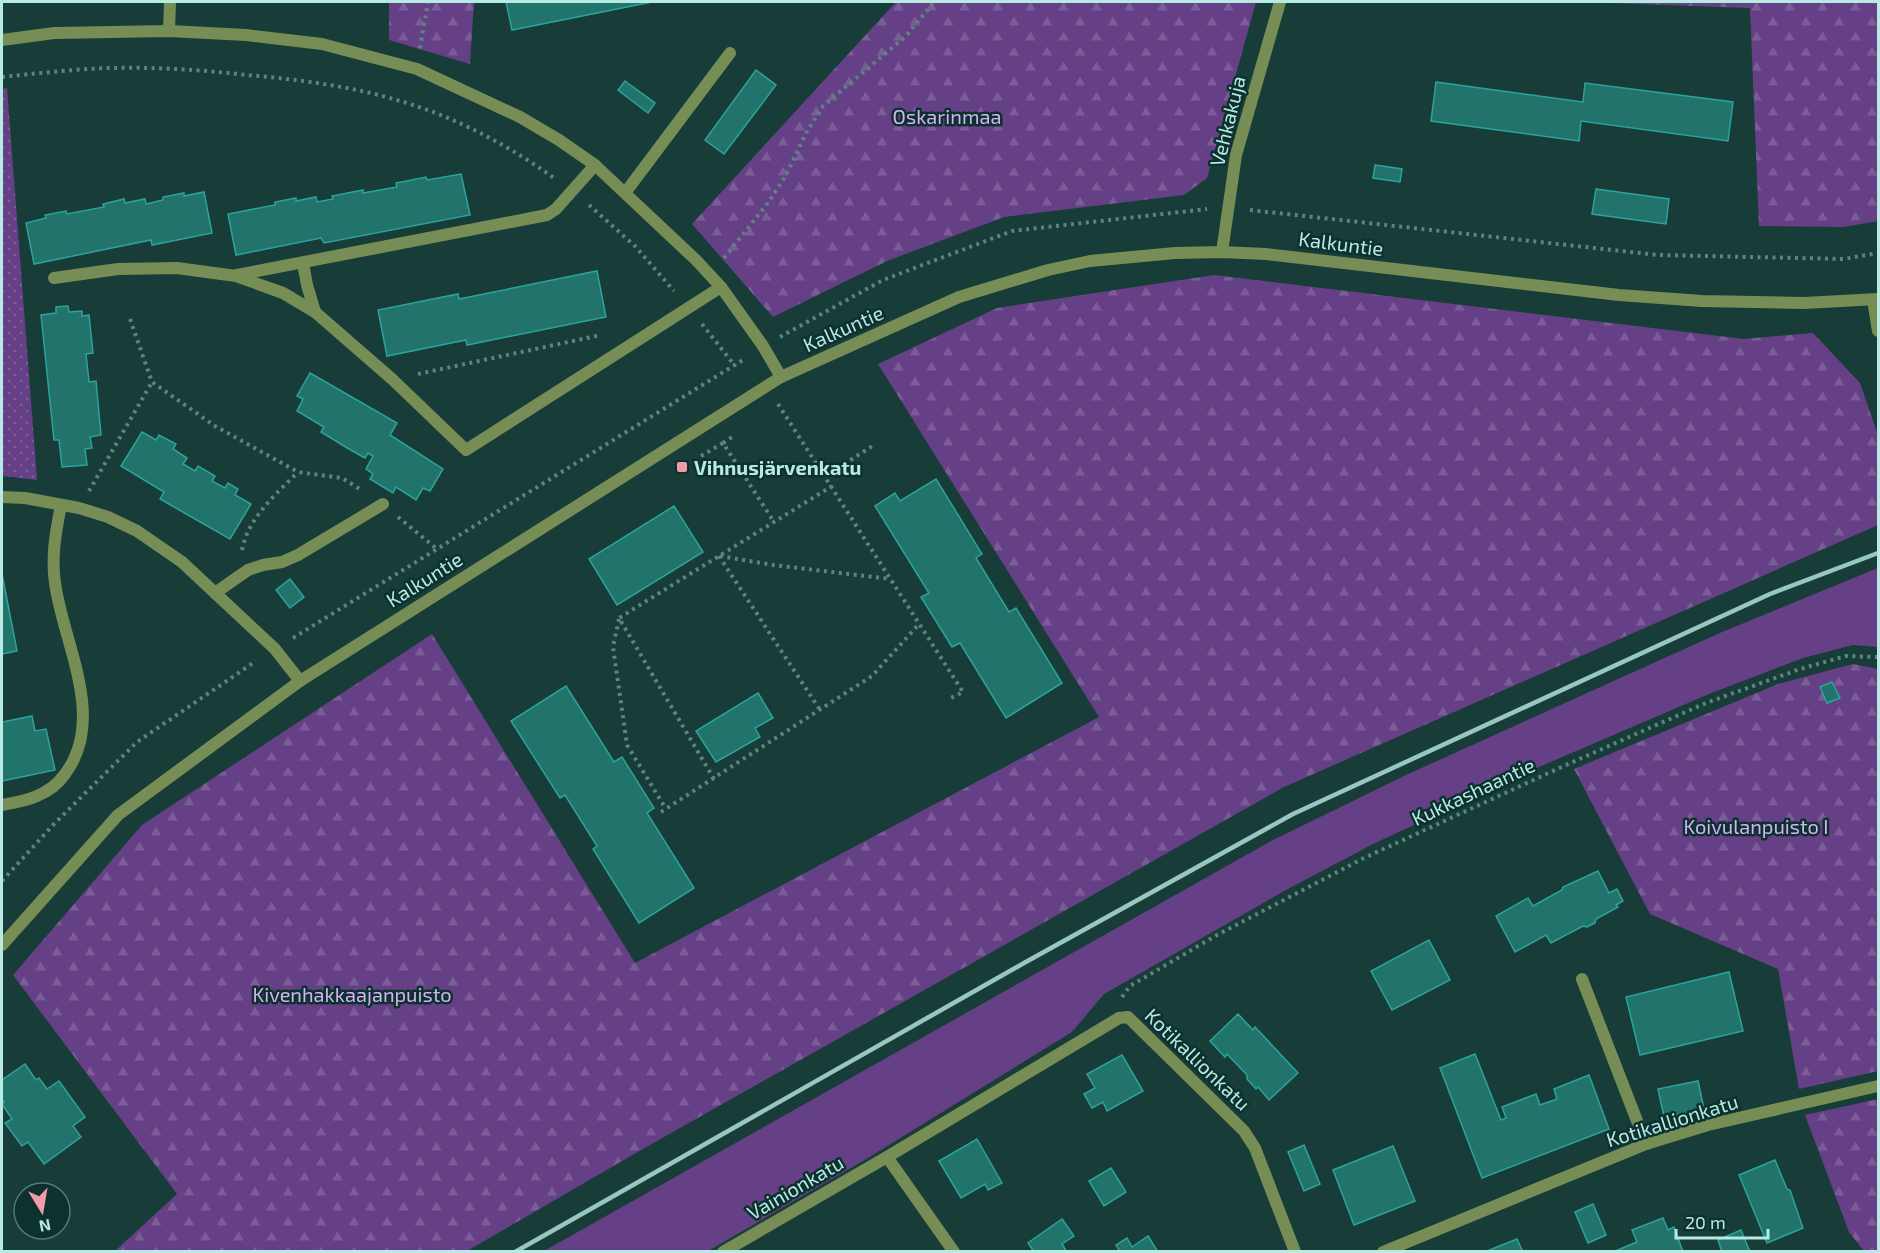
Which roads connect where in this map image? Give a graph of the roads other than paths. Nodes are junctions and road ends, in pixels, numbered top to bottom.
1 (170, 2) edge
2 (1280, 2) edge
3 (169, 31) junction
4 (2, 40) edge
5 (730, 53) dead end
6 (595, 165) junction
7 (625, 193) junction
8 (1222, 252) junction
9 (303, 263) junction
10 (236, 276) junction
11 (54, 278) dead end
12 (721, 287) junction
13 (1876, 300) edge
14 (315, 312) junction
15 (1878, 331) edge
16 (781, 377) junction
17 (2, 497) edge
18 (383, 504) road end
19 (61, 505) junction
20 (214, 593) junction
21 (300, 681) junction
22 (2, 805) edge
23 (2, 945) edge
24 (1582, 979) dead end
25 (1878, 1086) edge
26 (1646, 1144) junction
27 (887, 1157) junction
28 (723, 1251) edge
29 (954, 1251) edge
30 (1295, 1251) edge
31 (1383, 1251) edge

1 - 3 street
2 - 8 street, Vehkakuja
3 - 4 street
3 - 6 street
5 - 7 street
6 - 7 street
6 - 9 street
7 - 12 street
8 - 13 street, Kalkuntie
8 - 16 street, Kalkuntie
9 - 10 street
9 - 14 street
10 - 11 street
10 - 14 street
12 - 14 street
12 - 16 street
13 - 15 street
16 - 21 street, Kalkuntie
17 - 19 street
18 - 20 street
19 - 20 street
19 - 22 street
20 - 21 street
21 - 23 street, Kalkuntie
24 - 26 street
25 - 26 street, Kotikallionkatu
26 - 31 street, Kotikallionkatu
27 - 28 street, Vainionkatu
27 - 29 street
27 - 30 street, Kotikallionkatu

